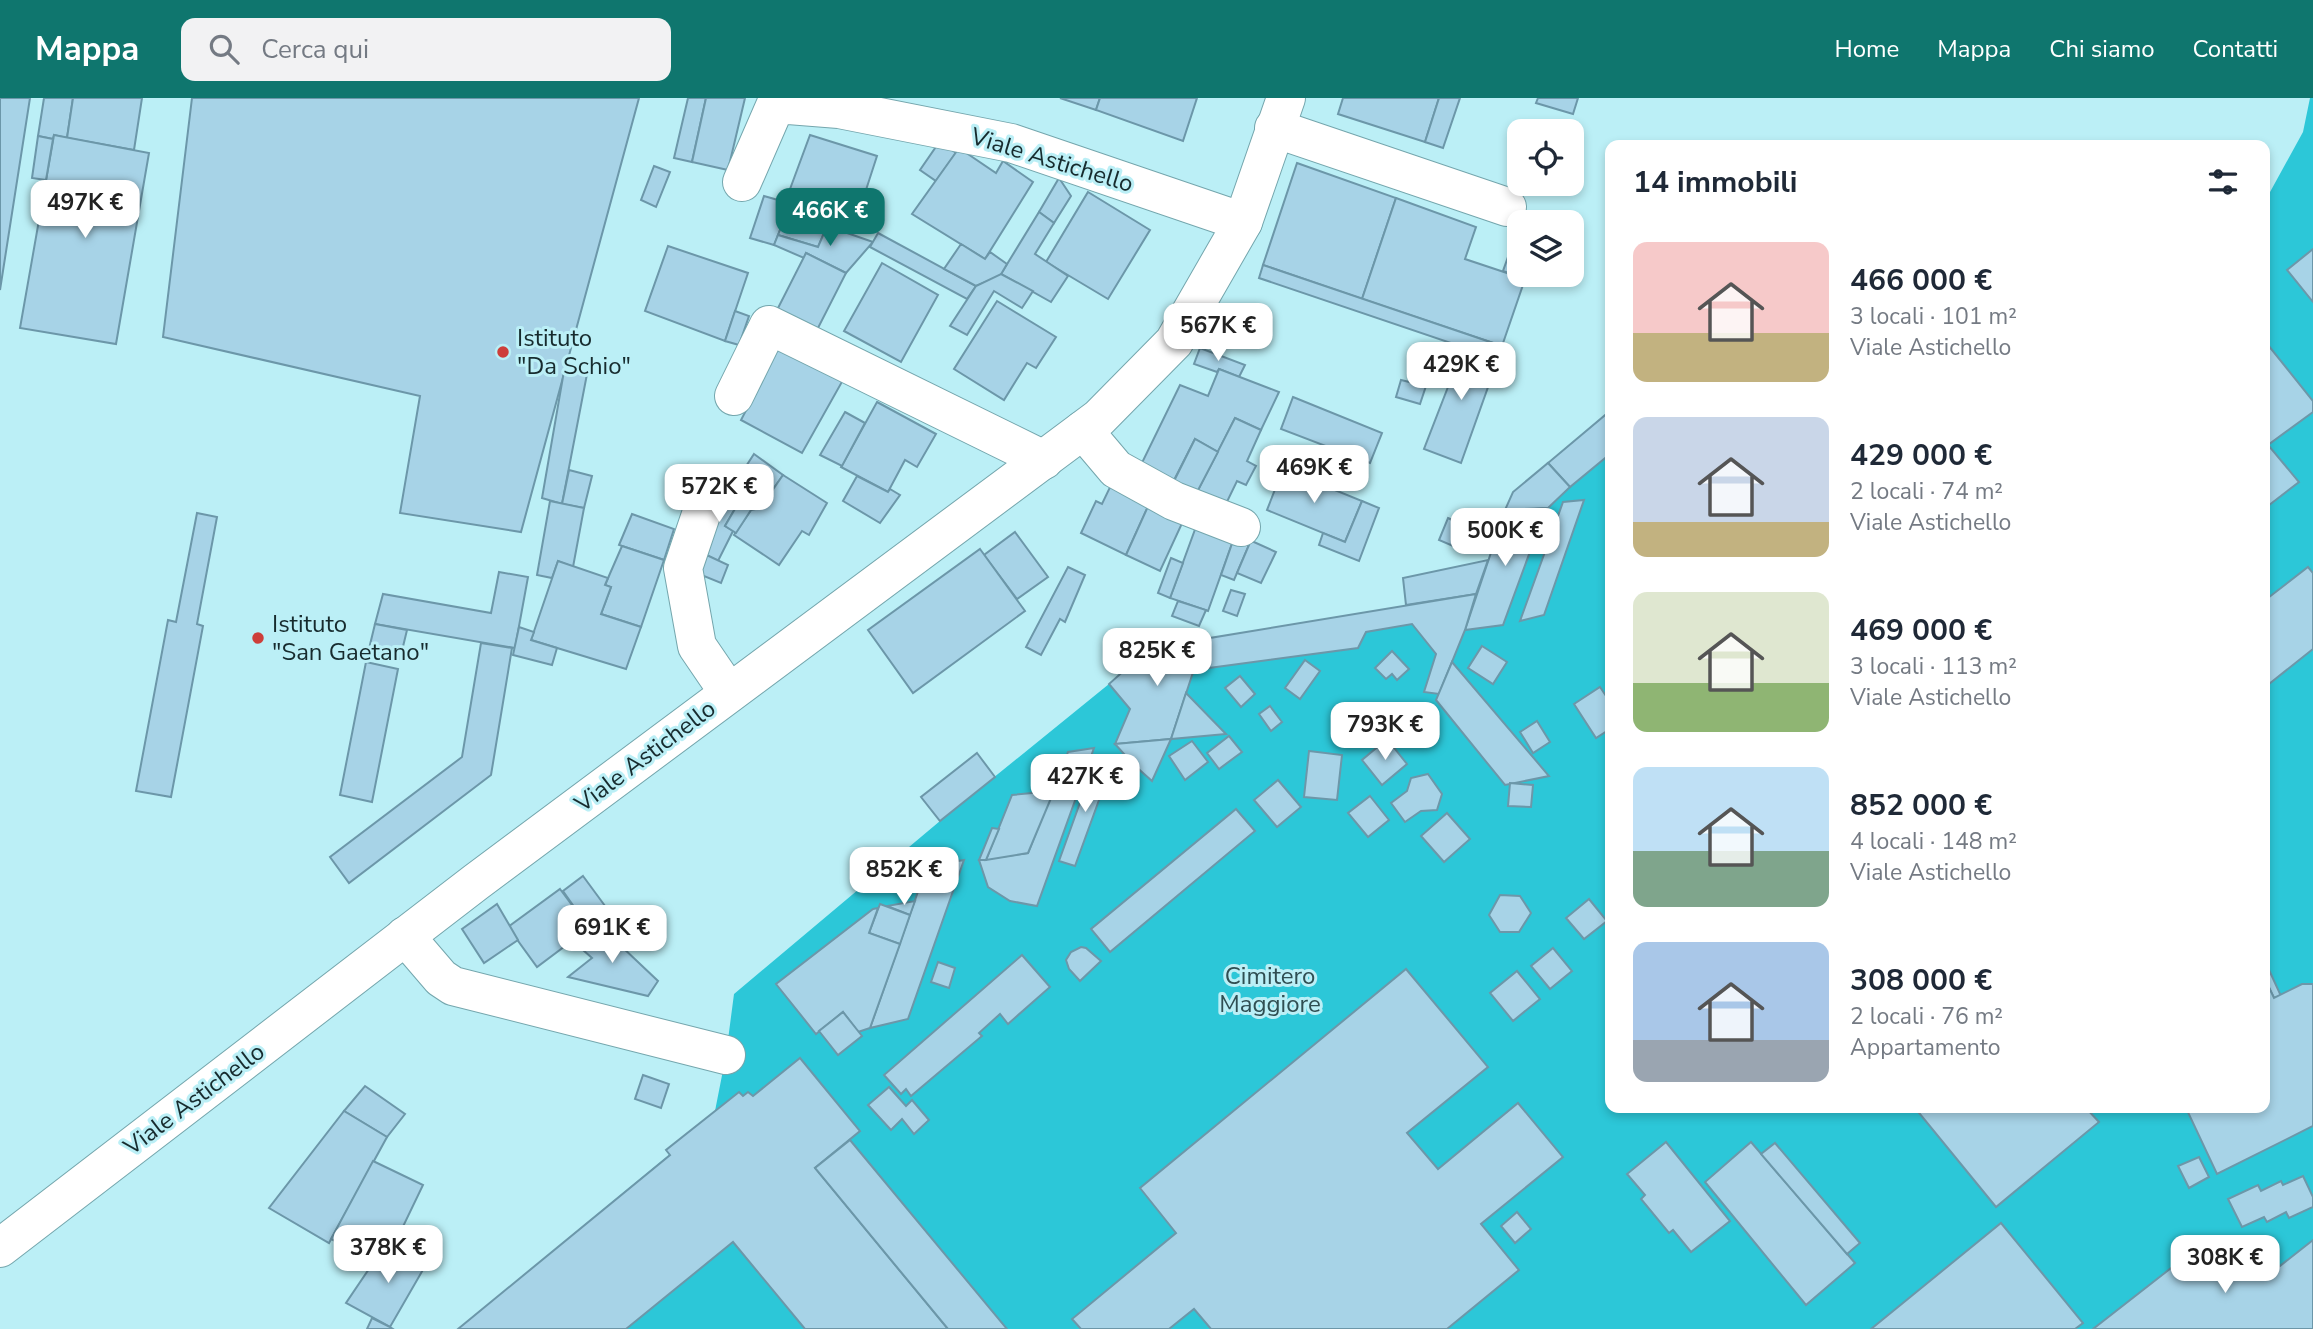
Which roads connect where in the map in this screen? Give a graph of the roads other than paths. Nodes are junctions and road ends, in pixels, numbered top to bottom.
1 (1280, 113) edge
2 (742, 182) dead end
3 (1507, 207) dead end
4 (1243, 222) junction
5 (734, 396) dead end
6 (1083, 430) junction
7 (1044, 460) junction
8 (710, 488) dead end
9 (1241, 527) dead end
10 (729, 694) junction
11 (405, 936) junction
12 (726, 1055) dead end
13 (0, 1248) edge

1 - 3 street
1 - 4 street, Viale Astichello
2 - 4 street, Viale Astichello
4 - 6 street, Viale Astichello
5 - 7 street
6 - 7 street, Viale Astichello
6 - 9 street
7 - 10 street, Viale Astichello
8 - 10 street
10 - 11 street, Viale Astichello
11 - 12 street
11 - 13 street, Viale Astichello

